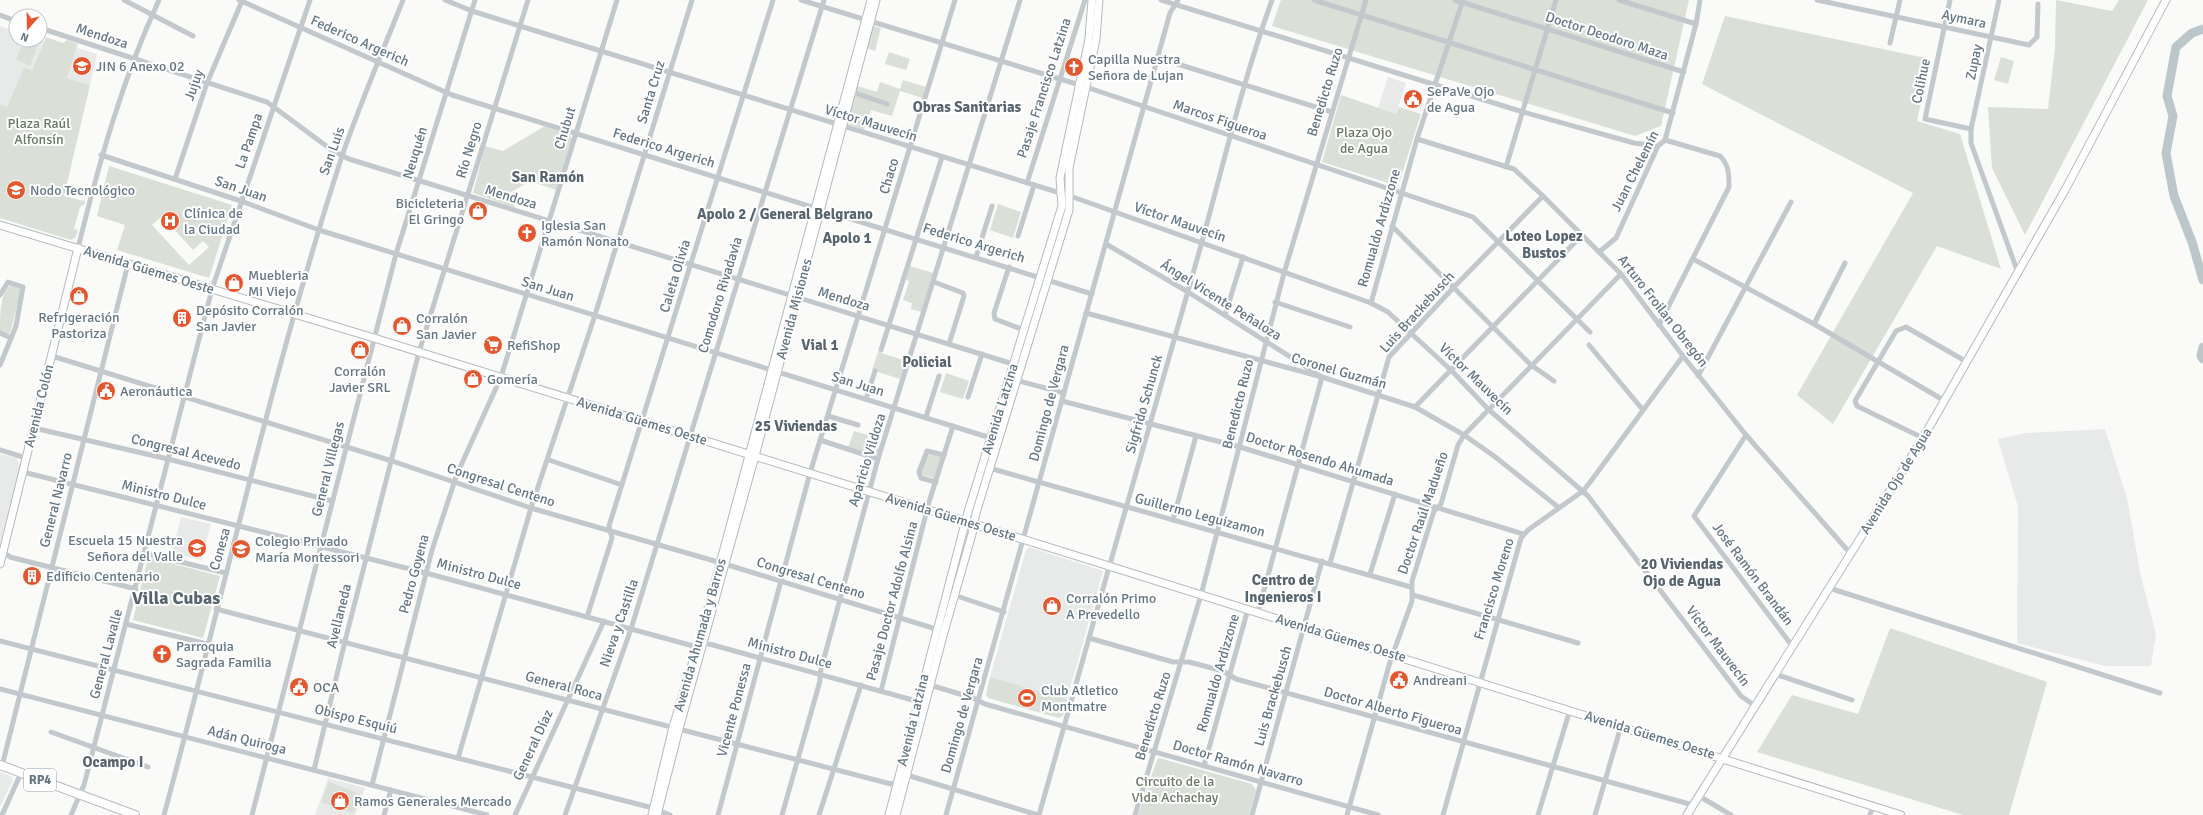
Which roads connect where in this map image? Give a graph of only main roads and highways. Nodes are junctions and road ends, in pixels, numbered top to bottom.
1 (871, 0) edge
2 (876, 0) edge
3 (1092, 0) edge
4 (1099, 0) edge
5 (2166, 0) edge
6 (868, 21) junction
7 (1083, 86) junction
8 (840, 125) junction
9 (0, 225) edge
10 (78, 248) junction
11 (1044, 278) junction
12 (1012, 379) junction
13 (752, 456) junction
14 (985, 468) junction
15 (966, 521) junction
16 (973, 524) junction
17 (2, 550) edge
18 (0, 564) edge
19 (940, 631) junction
20 (1723, 758) junction
21 (1, 765) edge
22 (655, 812) edge
23 (135, 815) edge
24 (889, 815) edge
25 (896, 815) edge
26 (1687, 815) edge
27 (1901, 815) edge

1 - 6 main road, Avenida Misiones
2 - 6 main road, Avenida Misiones
3 - 7 main road, Avenida Latzina
4 - 7 main road, Avenida Latzina
5 - 20 main road, Avenida Ojo de Agua
6 - 8 main road, Avenida Misiones
6 - 8 main road, Avenida Misiones
7 - 11 main road, Avenida Latzina
7 - 11 main road, Avenida Latzina
8 - 13 main road, Avenida Misiones
9 - 10 main road, Avenida Güemes Oeste
10 - 13 main road, Avenida Güemes Oeste
10 - 17 main road, Avenida Colón
11 - 12 main road, Avenida Latzina
11 - 12 main road, Avenida Latzina
12 - 14 main road, Avenida Latzina
12 - 14 main road, Avenida Latzina
13 - 15 main road, Avenida Güemes Oeste
13 - 22 main road, Avenida Ahumada y Barros
14 - 15 main road, Avenida Latzina
14 - 16 main road, Avenida Latzina
15 - 16 main road, Avenida Güemes Oeste
15 - 19 main road, Avenida Latzina
16 - 19 main road, Avenida Latzina
16 - 20 main road, Avenida Güemes Oeste
17 - 18 main road, Avenida Colón
19 - 24 main road, Avenida Latzina
19 - 25 main road, Avenida Latzina
20 - 26 main road, Avenida Ojo de Agua
20 - 27 main road, Avenida Güemes Oeste
21 - 23 main road, RP4

